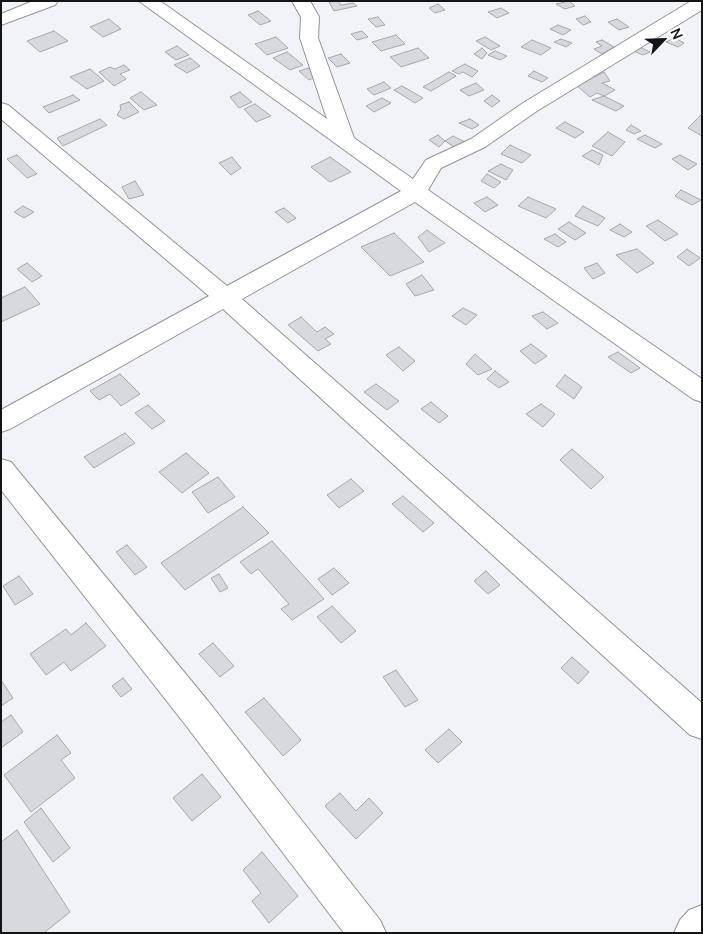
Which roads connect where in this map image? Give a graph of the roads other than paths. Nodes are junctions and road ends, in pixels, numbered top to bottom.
1 (49, 1) edge
2 (148, 1) edge
3 (702, 2) edge
4 (310, 6) edge
5 (1, 20) edge
6 (1, 109) edge
7 (346, 142) junction
8 (416, 192) junction
9 (225, 298) junction
10 (702, 392) edge
11 (1, 422) edge
12 (1, 470) edge
13 (702, 724) edge
14 (702, 923) edge
15 (367, 933) edge
16 (693, 933) edge

1 - 5 street
2 - 7 street
3 - 8 street
4 - 7 street
6 - 9 street
7 - 8 street
8 - 9 street
8 - 10 street
9 - 11 street
9 - 13 street
12 - 15 street
14 - 16 street

